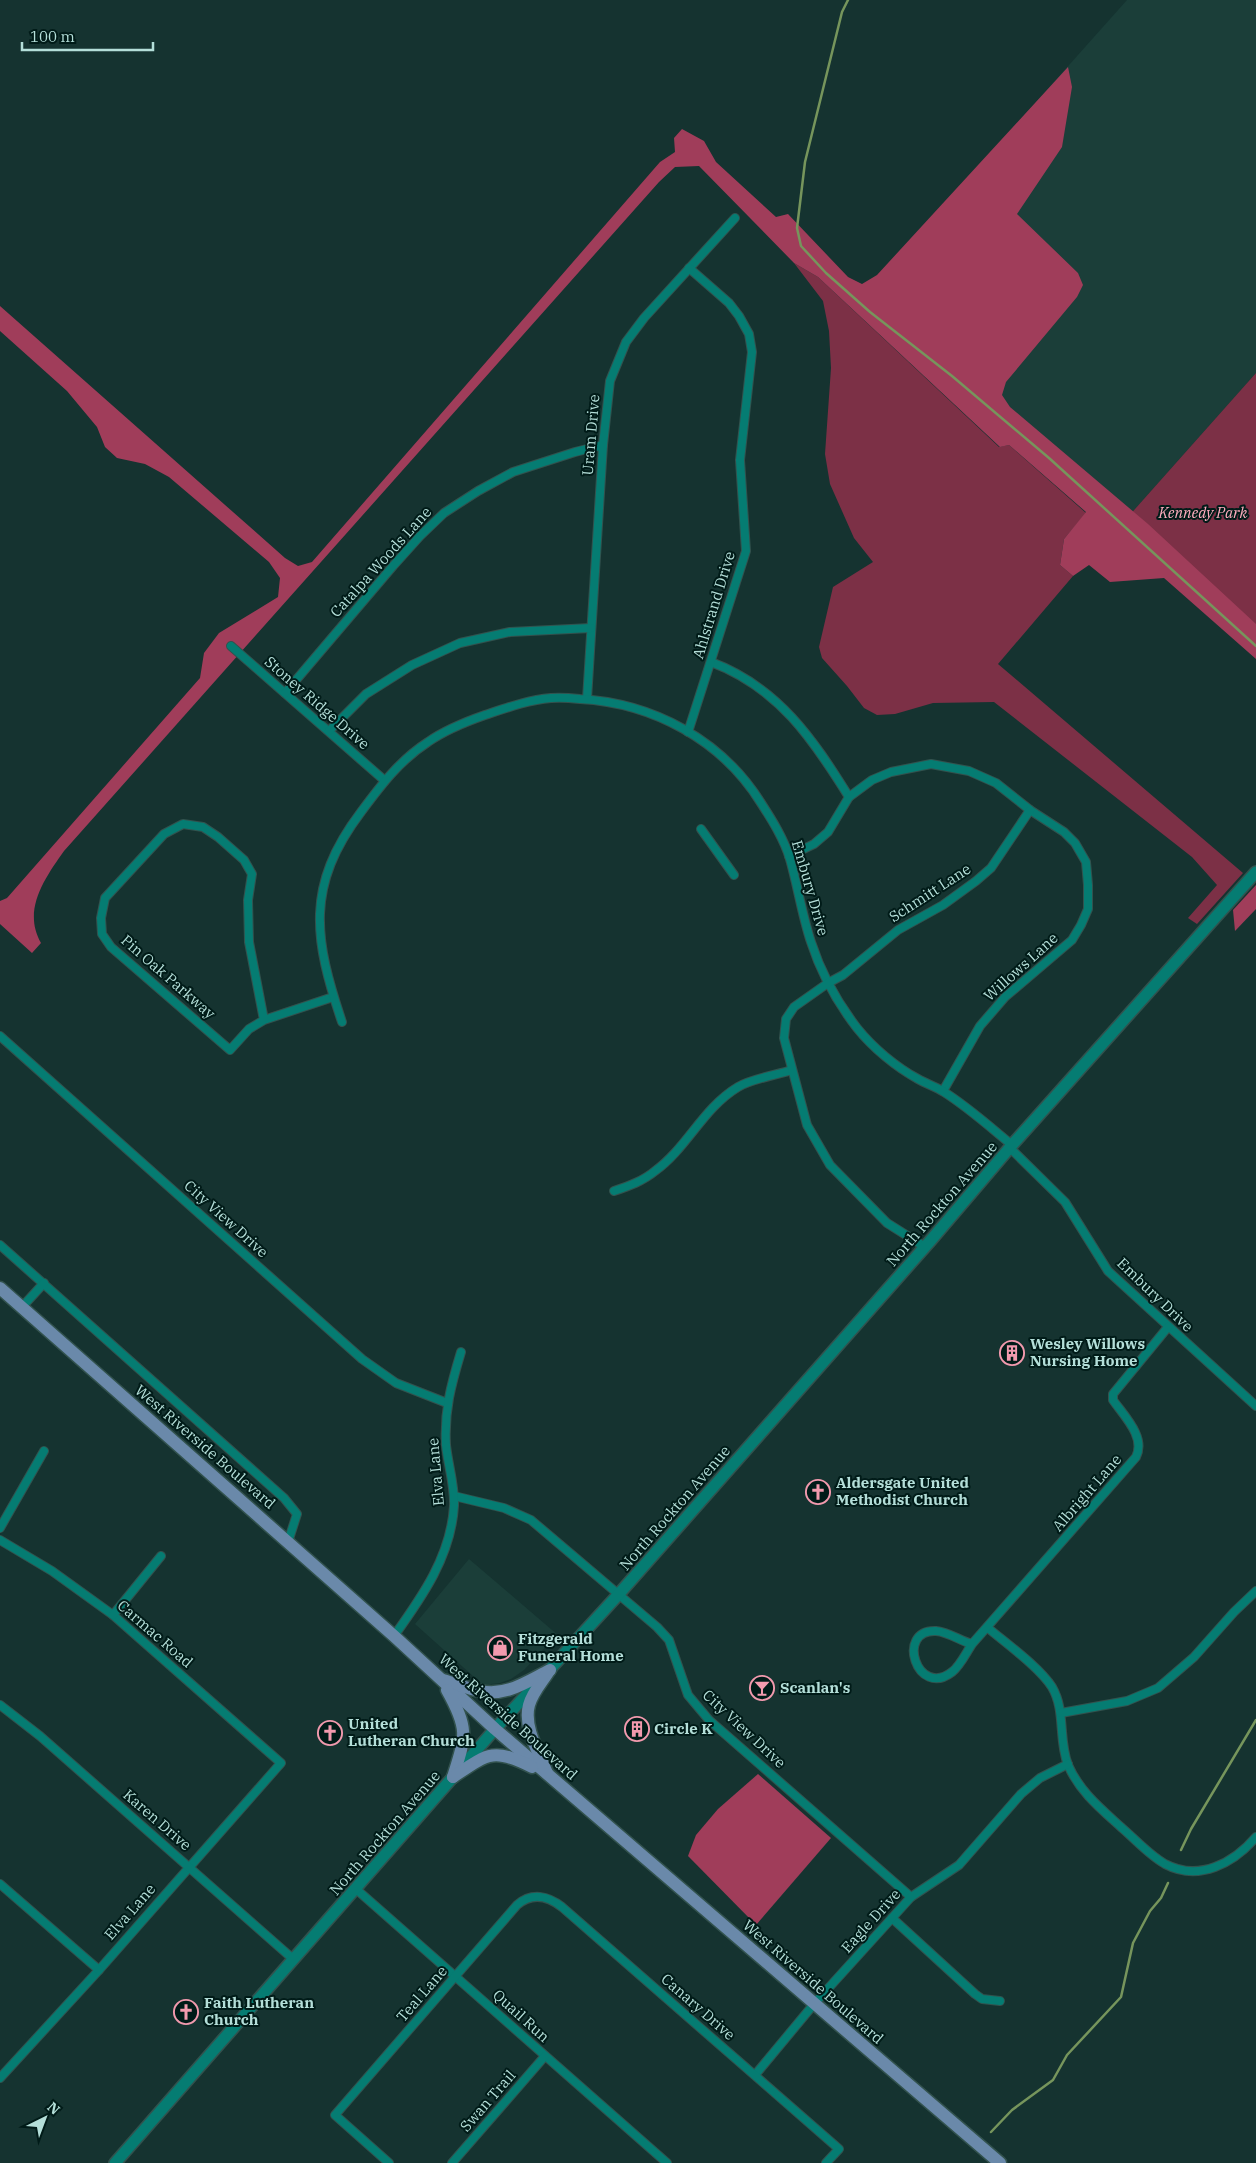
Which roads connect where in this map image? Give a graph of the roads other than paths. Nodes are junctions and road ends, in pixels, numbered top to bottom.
1 (735, 218) dead end
2 (689, 268) junction
3 (602, 445) junction
4 (591, 628) junction
5 (231, 646) dead end
6 (711, 662) junction
7 (285, 693) junction
8 (586, 699) junction
9 (329, 731) junction
10 (688, 732) junction
11 (384, 780) junction
12 (848, 797) junction
13 (1030, 810) junction
14 (701, 829) dead end
15 (789, 856) junction
16 (1256, 872) edge
17 (734, 875) dead end
18 (828, 983) junction
19 (333, 997) junction
20 (264, 1020) junction
21 (342, 1022) dead end
22 (0, 1036) edge
23 (792, 1070) junction
24 (942, 1091) junction
25 (1010, 1146) junction
26 (614, 1191) dead end
27 (0, 1245) edge
28 (925, 1247) junction
29 (44, 1283) junction
30 (0, 1288) edge
31 (22, 1307) junction
32 (1168, 1327) junction
33 (461, 1352) dead end
34 (447, 1403) junction
35 (1256, 1406) edge
36 (44, 1451) dead end
37 (454, 1496) junction
38 (0, 1528) edge
39 (0, 1540) edge
40 (288, 1542) junction
41 (161, 1556) dead end
42 (1256, 1591) edge
43 (618, 1595) junction
44 (113, 1615) junction
45 (988, 1628) junction
46 (394, 1636) junction
47 (972, 1644) junction
48 (550, 1670) junction
49 (441, 1679) junction
50 (0, 1705) edge
51 (1061, 1713) junction
52 (495, 1730) junction
53 (280, 1763) joint
54 (1068, 1764) junction
55 (548, 1775) junction
56 (454, 1777) junction
57 (1256, 1838) edge
58 (188, 1866) junction
59 (0, 1884) edge
60 (356, 1889) junction
61 (535, 1897) joint
62 (911, 1897) junction
63 (892, 1918) junction
64 (293, 1959) junction
65 (99, 1970) junction
66 (456, 1976) junction
67 (1000, 2001) dead end
68 (814, 2004) junction
69 (545, 2056) junction
70 (755, 2075) junction
71 (0, 2078) edge
72 (115, 2163) edge
73 (389, 2163) edge
74 (452, 2163) edge
75 (666, 2163) edge
76 (826, 2163) edge
77 (1000, 2163) edge

1 - 2 street, Uram Drive
2 - 3 street, Uram Drive
2 - 6 street, Ahlstrand Drive
3 - 4 street, Uram Drive
3 - 7 street, Catalpa Woods Lane
4 - 8 street, Uram Drive
4 - 9 street
5 - 7 street, Stoney Ridge Drive
6 - 10 street, Ahlstrand Drive
6 - 12 street
7 - 9 street, Stoney Ridge Drive
8 - 10 street, Embury Drive
8 - 11 street, Embury Drive
9 - 11 street, Stoney Ridge Drive
10 - 15 street, Embury Drive
11 - 19 street, Embury Drive
12 - 13 street, Willows Lane
12 - 15 street, Willows Lane
13 - 18 street, Schmitt Lane
13 - 24 street, Willows Lane
14 - 17 street
15 - 18 street, Embury Drive
16 - 25 street, North Rockton Avenue
18 - 23 street, Schmitt Lane
18 - 24 street, Embury Drive
19 - 20 street
19 - 21 street, Embury Drive
20 - 20 street, Pin Oak Parkway
22 - 34 street, City View Drive
23 - 26 street
23 - 28 street, Schmitt Lane
24 - 25 street, Embury Drive
25 - 28 street, North Rockton Avenue
25 - 32 street, Embury Drive
27 - 29 street
28 - 43 street, North Rockton Avenue
29 - 31 street
29 - 40 street
30 - 31 main road, West Riverside Boulevard
31 - 40 main road, West Riverside Boulevard
32 - 35 street, Embury Drive
32 - 45 street, Albright Lane
33 - 34 street, Elva Lane
34 - 37 street, Elva Lane
36 - 38 street
37 - 43 street, City View Drive
37 - 46 street, Elva Lane
39 - 44 street, Carmac Road
40 - 46 main road, West Riverside Boulevard
41 - 44 street
42 - 51 street
43 - 48 street, North Rockton Avenue
43 - 62 street, City View Drive
44 - 53 street, Carmac Road
45 - 47 street, Albright Lane
45 - 51 street
46 - 49 main road, West Riverside Boulevard
47 - 47 street, Albright Lane
48 - 49 main road
48 - 52 street, North Rockton Avenue
48 - 55 main road
49 - 52 main road, West Riverside Boulevard
49 - 56 main road
50 - 58 street, Karen Drive
51 - 54 street
52 - 55 main road, West Riverside Boulevard
52 - 56 street, North Rockton Avenue
53 - 58 street, Elva Lane
54 - 57 street
54 - 62 street, Eagle Drive
55 - 56 main road
55 - 68 main road, West Riverside Boulevard
56 - 60 street, North Rockton Avenue
58 - 64 street, Karen Drive
58 - 65 street, Elva Lane
59 - 65 street
60 - 64 street, North Rockton Avenue
60 - 66 street, Quail Run
61 - 66 street, Teal Lane
61 - 70 street, Canary Drive
62 - 63 street, Eagle Drive
63 - 67 street
63 - 68 street, Eagle Drive
64 - 72 street, North Rockton Avenue
65 - 71 street, Elva Lane
66 - 69 street, Quail Run
66 - 73 street, Teal Lane
68 - 70 street, Eagle Drive
68 - 77 main road, West Riverside Boulevard
69 - 74 street, Swan Trail
69 - 75 street, Quail Run
70 - 76 street, Canary Drive

